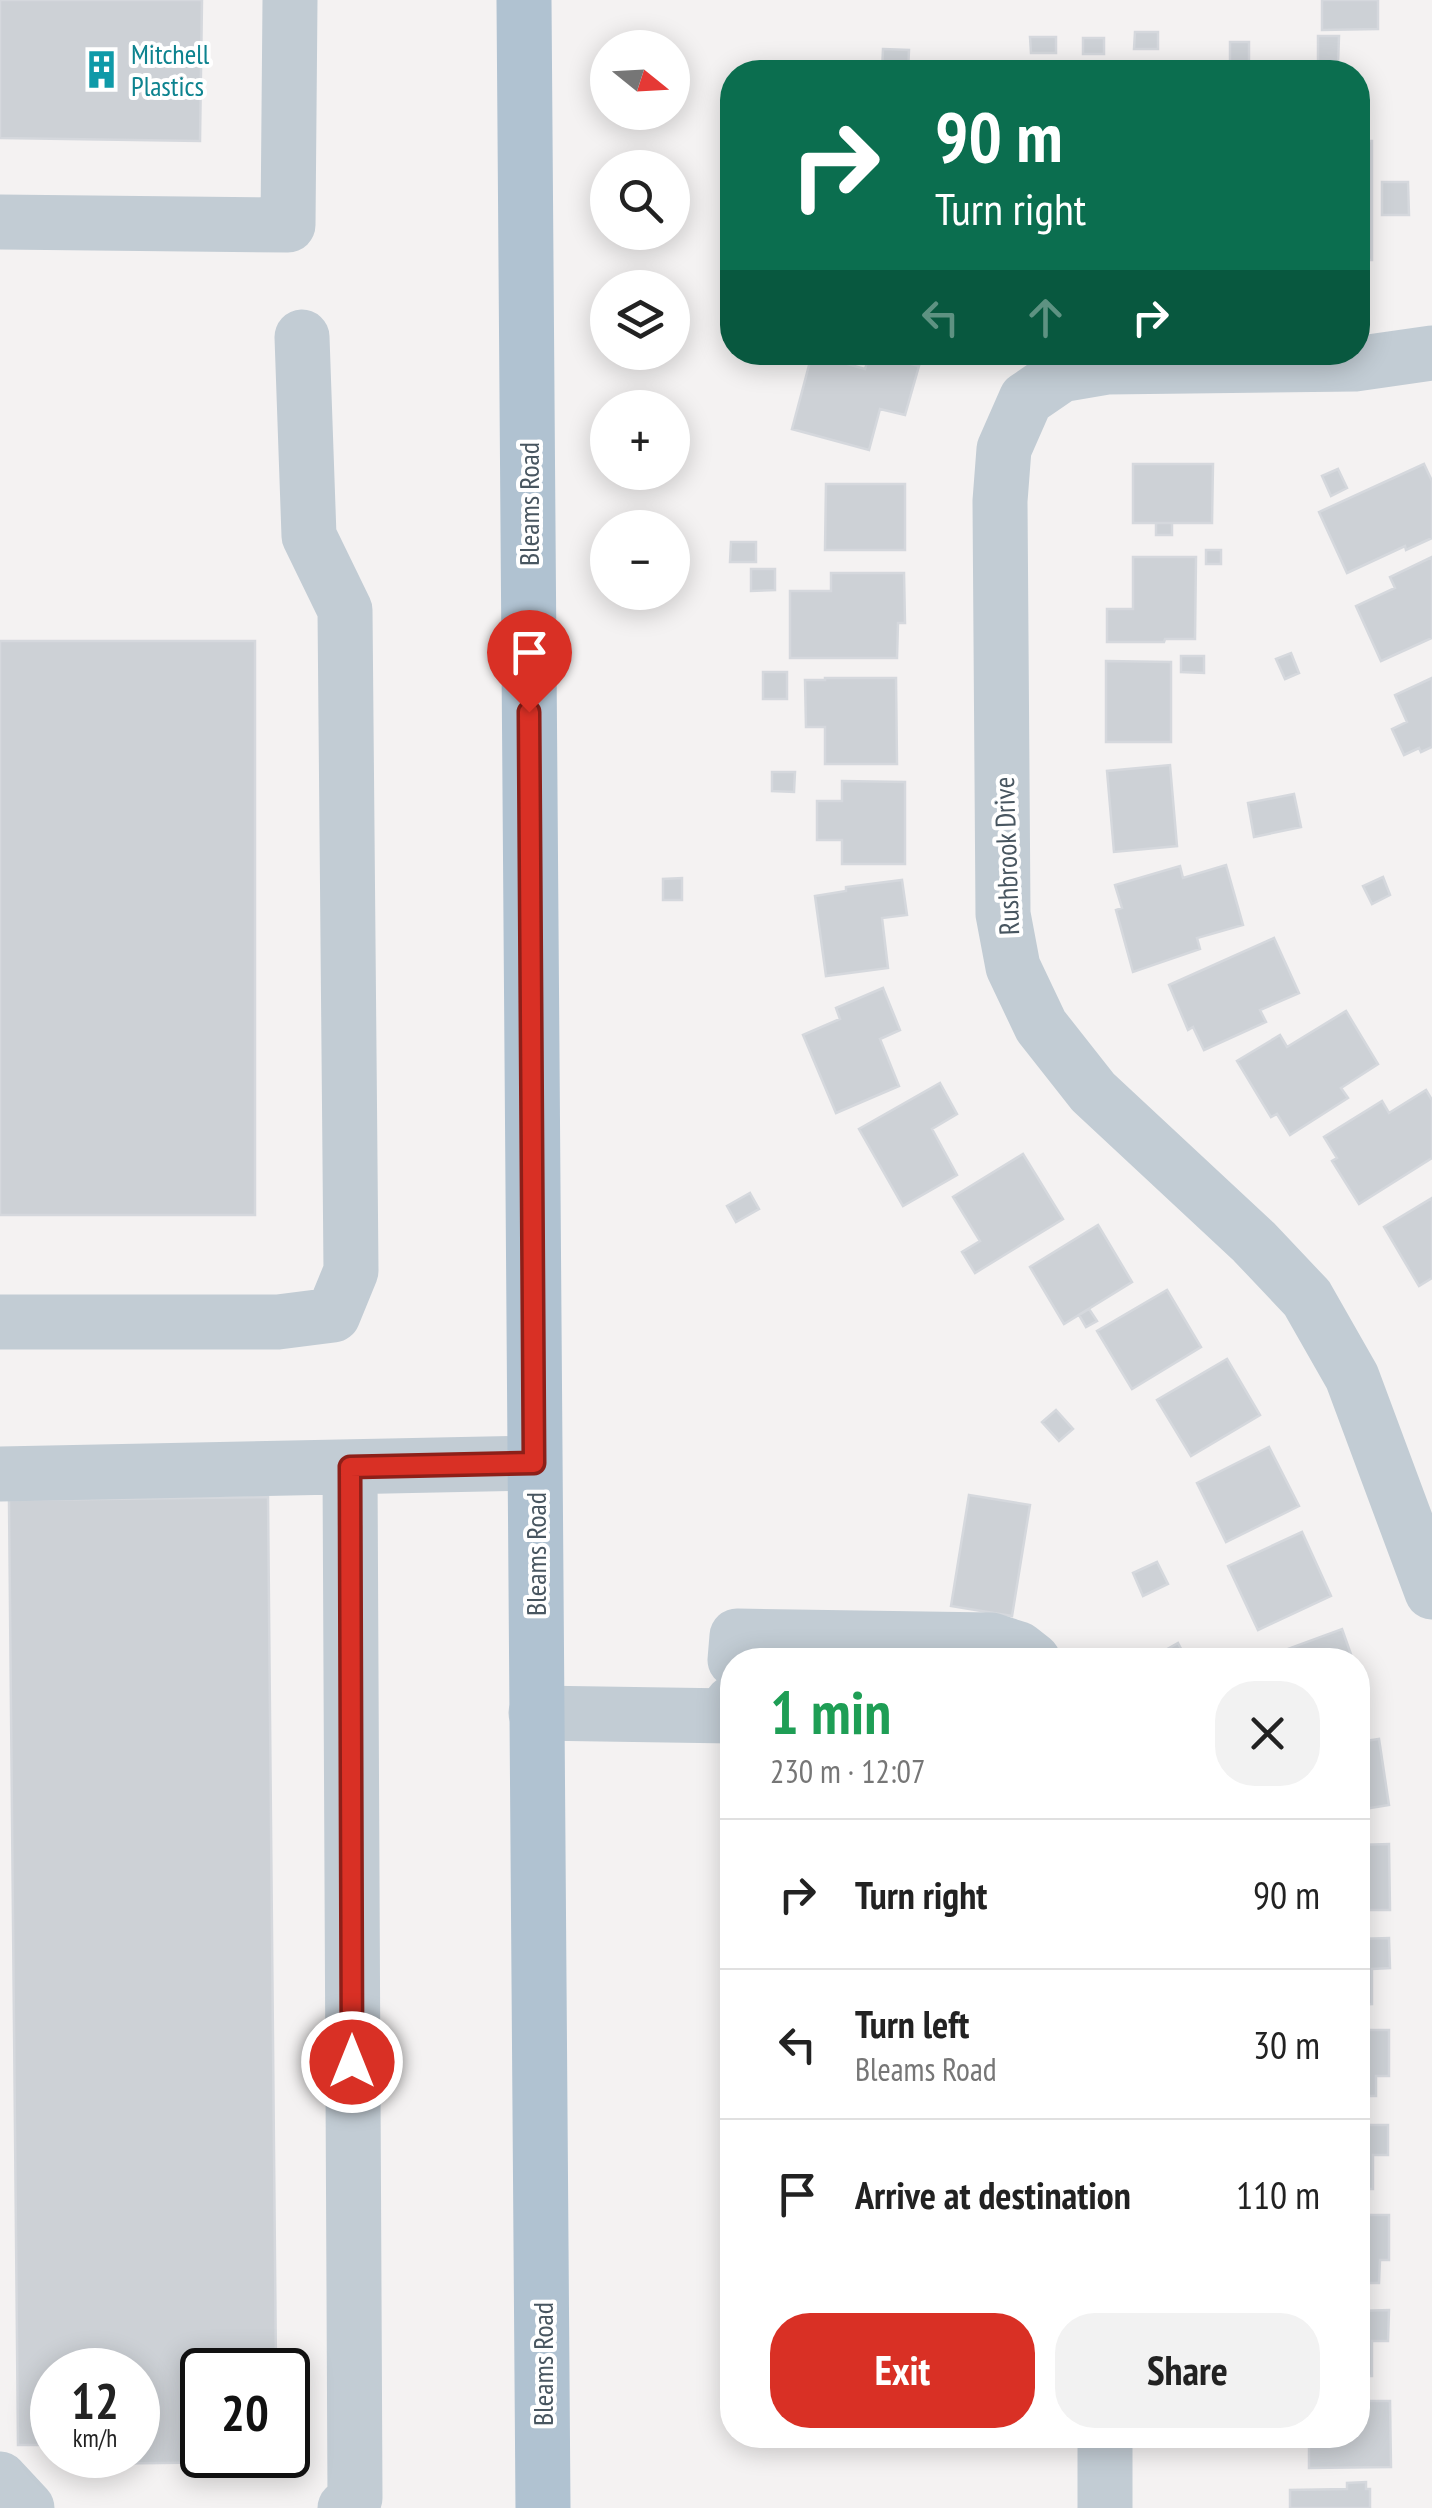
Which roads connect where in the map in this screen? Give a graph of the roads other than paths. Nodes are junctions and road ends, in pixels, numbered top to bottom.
1 (290, 0) edge
2 (524, 0) edge
3 (0, 222) edge
4 (302, 338) dead end
5 (1432, 353) edge
6 (1370, 362) edge
7 (1273, 365) edge
8 (0, 1322) edge
9 (534, 1463) junction
10 (350, 1467) junction
11 (0, 1474) edge
12 (1432, 1592) edge
13 (736, 1648) edge
14 (1016, 1648) edge
15 (536, 1713) junction
16 (720, 1716) edge
17 (1105, 2448) edge
18 (0, 2479) edge
19 (26, 2508) edge
20 (345, 2508) edge
21 (543, 2508) edge
22 (1105, 2508) edge

1 - 3 street
2 - 9 main road, Bleams Road
4 - 8 street
5 - 6 street, Rushbrook Drive
7 - 12 street, Rushbrook Drive
9 - 10 street
9 - 15 main road, Bleams Road
10 - 11 street
10 - 20 street
13 - 14 street
15 - 16 street
15 - 21 main road, Bleams Road
17 - 22 street
18 - 19 street

